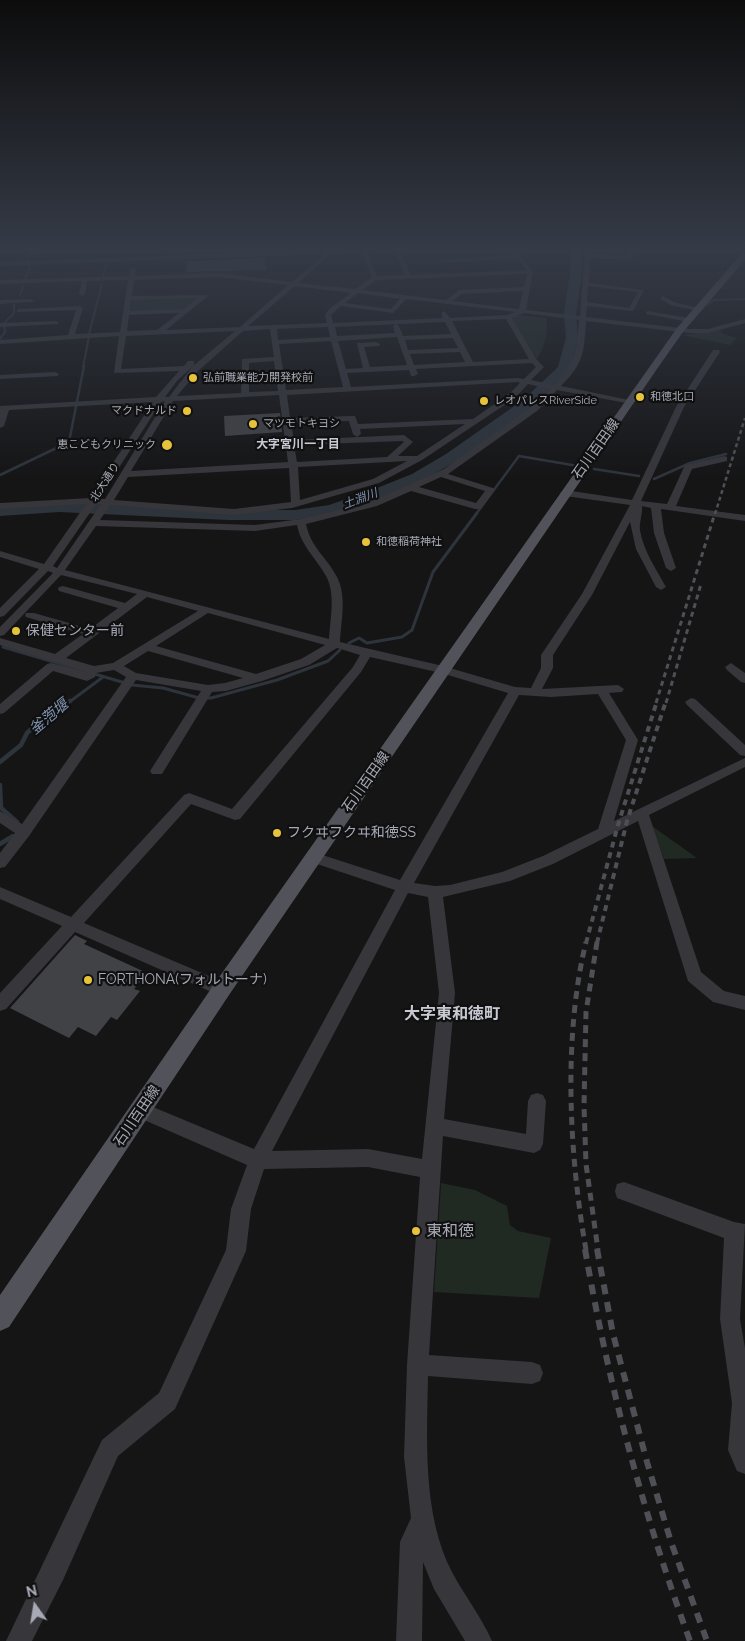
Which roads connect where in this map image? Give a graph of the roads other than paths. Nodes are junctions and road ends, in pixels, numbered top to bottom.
1 (273, 327) edge
2 (74, 328) edge
3 (124, 328) edge
4 (165, 328) edge
5 (242, 328) junction
6 (255, 328) edge
7 (313, 328) edge
8 (331, 328) edge
9 (396, 328) edge
10 (451, 328) edge
11 (514, 328) edge
12 (582, 328) edge
13 (683, 328) edge
14 (702, 328) edge
15 (722, 328) edge
16 (230, 329) junction
17 (159, 332) junction
18 (123, 334) junction
19 (455, 336) junction
20 (71, 337) junction
21 (400, 339) junction
22 (317, 340) junction
23 (334, 340) junction
24 (275, 342) junction
25 (1, 344) edge
26 (462, 350) junction
27 (405, 352) junction
28 (716, 352) dead end
29 (532, 358) junction
30 (278, 359) junction
31 (468, 361) junction
32 (410, 367) junction
33 (185, 368) junction
34 (367, 370) junction
35 (342, 371) junction
36 (55, 374) dead end
37 (0, 377) edge
38 (530, 382) junction
39 (420, 386) junction
40 (555, 387) junction
41 (348, 390) junction
42 (283, 394) junction
43 (245, 396) junction
44 (158, 400) junction
45 (170, 400) junction
46 (629, 402) junction
47 (3, 408) edge
48 (287, 421) junction
49 (474, 421) junction
50 (0, 426) edge
51 (355, 427) junction
52 (359, 440) junction
53 (290, 443) junction
54 (419, 458) junction
55 (390, 459) junction
56 (724, 459) dead end
57 (293, 465) junction
58 (125, 474) junction
59 (440, 474) junction
60 (412, 488) junction
61 (565, 493) junction
62 (92, 502) junction
63 (106, 503) junction
64 (296, 504) junction
65 (637, 504) junction
66 (0, 506) edge
67 (656, 507) junction
68 (670, 508) junction
69 (745, 518) edge
70 (94, 522) junction
71 (301, 522) junction
72 (0, 554) edge
73 (47, 567) junction
74 (671, 568) dead end
75 (59, 572) junction
76 (661, 587) dead end
77 (63, 589) dead end
78 (145, 593) junction
79 (128, 607) junction
80 (206, 610) junction
81 (0, 614) edge
82 (30, 615) dead end
83 (0, 633) edge
84 (93, 633) junction
85 (0, 641) edge
86 (334, 645) junction
87 (147, 647) junction
88 (367, 653) junction
89 (58, 658) junction
90 (116, 666) junction
91 (731, 667) dead end
92 (443, 670) junction
93 (92, 672) junction
94 (259, 678) junction
95 (745, 679) edge
96 (130, 680) junction
97 (618, 689) dead end
98 (208, 690) junction
99 (515, 691) junction
100 (602, 691) junction
101 (534, 693) junction
102 (691, 702) dead end
103 (0, 710) edge
104 (745, 752) edge
105 (745, 762) edge
106 (157, 771) dead end
107 (642, 814) junction
108 (0, 816) edge
109 (604, 831) junction
110 (24, 832) junction
111 (313, 857) junction
112 (0, 863) edge
113 (404, 887) junction
114 (435, 892) junction
115 (0, 893) edge
116 (73, 924) junction
117 (222, 989) junction
118 (745, 1003) edge
119 (0, 1004) edge
120 (537, 1101) dead end
121 (141, 1110) junction
122 (434, 1126) junction
123 (258, 1160) junction
124 (430, 1170) junction
125 (624, 1192) dead end
126 (740, 1233) edge
127 (0, 1318) edge
128 (418, 1365) junction
129 (532, 1374) dead end
130 (745, 1463) edge
131 (423, 1519) junction
132 (19, 1641) edge
133 (409, 1641) edge
134 (479, 1641) edge

1 - 24 street
2 - 20 street
3 - 18 street
4 - 17 street
5 - 6 street
5 - 16 street
5 - 45 street
7 - 22 street
8 - 23 street
9 - 21 street
10 - 19 street
11 - 29 street
12 - 40 street
13 - 46 main road, 石川百田線
14 - 15 street
16 - 17 street
16 - 33 street, 北大通り
17 - 18 street
18 - 20 street
18 - 33 street
19 - 21 street
19 - 26 street
20 - 25 street
21 - 23 street
21 - 27 street
21 - 34 street
22 - 23 street
22 - 24 street
23 - 35 street
24 - 30 street
26 - 27 street
26 - 31 street
27 - 32 street
28 - 65 street
29 - 31 street
29 - 38 street
30 - 42 street
30 - 43 street
31 - 32 street
32 - 34 street
32 - 39 street
33 - 44 street, 北大通り
34 - 35 street
35 - 41 street
36 - 37 street
38 - 39 street
38 - 40 street
38 - 49 street
39 - 41 street
40 - 46 street
40 - 59 street
41 - 42 street
42 - 43 street
42 - 48 street
43 - 45 street
44 - 45 street
44 - 47 street
44 - 62 street, 北大通り
45 - 58 street
46 - 61 main road, 石川百田線
47 - 50 street
48 - 51 street
48 - 53 street
49 - 51 street
49 - 54 street
51 - 52 street
52 - 53 street
52 - 55 street
53 - 57 street
54 - 55 street
54 - 64 street
55 - 57 street
56 - 68 street
57 - 58 street
57 - 64 street
58 - 63 street
59 - 60 street
59 - 60 street
60 - 71 street
61 - 65 street
61 - 92 main road, 石川百田線
62 - 63 street
62 - 66 street
62 - 73 street, 北大通り
63 - 64 street
63 - 70 street
65 - 67 street
65 - 76 street
65 - 101 street
67 - 68 street
67 - 74 street
68 - 69 street
70 - 71 street
70 - 75 street
71 - 86 street
72 - 73 street
73 - 75 street
73 - 81 street, 北大通り
75 - 78 street
75 - 83 street
77 - 79 street
78 - 79 street
78 - 80 street
79 - 84 street
80 - 86 street
80 - 87 street
82 - 84 street
84 - 89 street
85 - 89 street
86 - 88 street
86 - 94 street
87 - 90 street
87 - 94 street
88 - 92 street
88 - 116 street
89 - 93 street
90 - 93 street
90 - 96 street
91 - 95 street
92 - 99 street
92 - 111 main road, 石川百田線
93 - 103 street
94 - 98 street
96 - 98 street
96 - 110 street
97 - 100 street
98 - 106 street
99 - 101 street
99 - 113 street
100 - 101 street
100 - 109 street
102 - 104 street
105 - 107 street
107 - 109 street
107 - 118 street
108 - 110 street
109 - 114 street
110 - 112 street
111 - 113 street
111 - 117 main road, 石川百田線
113 - 114 street
113 - 123 street
114 - 122 street
115 - 116 street
116 - 117 street
116 - 119 street
117 - 121 main road, 石川百田線
120 - 122 street
121 - 123 street
121 - 127 main road, 石川百田線
122 - 124 street
123 - 124 street
123 - 132 street
124 - 128 street
125 - 126 street
126 - 130 street
128 - 129 street
128 - 131 street
131 - 133 street
131 - 134 street

